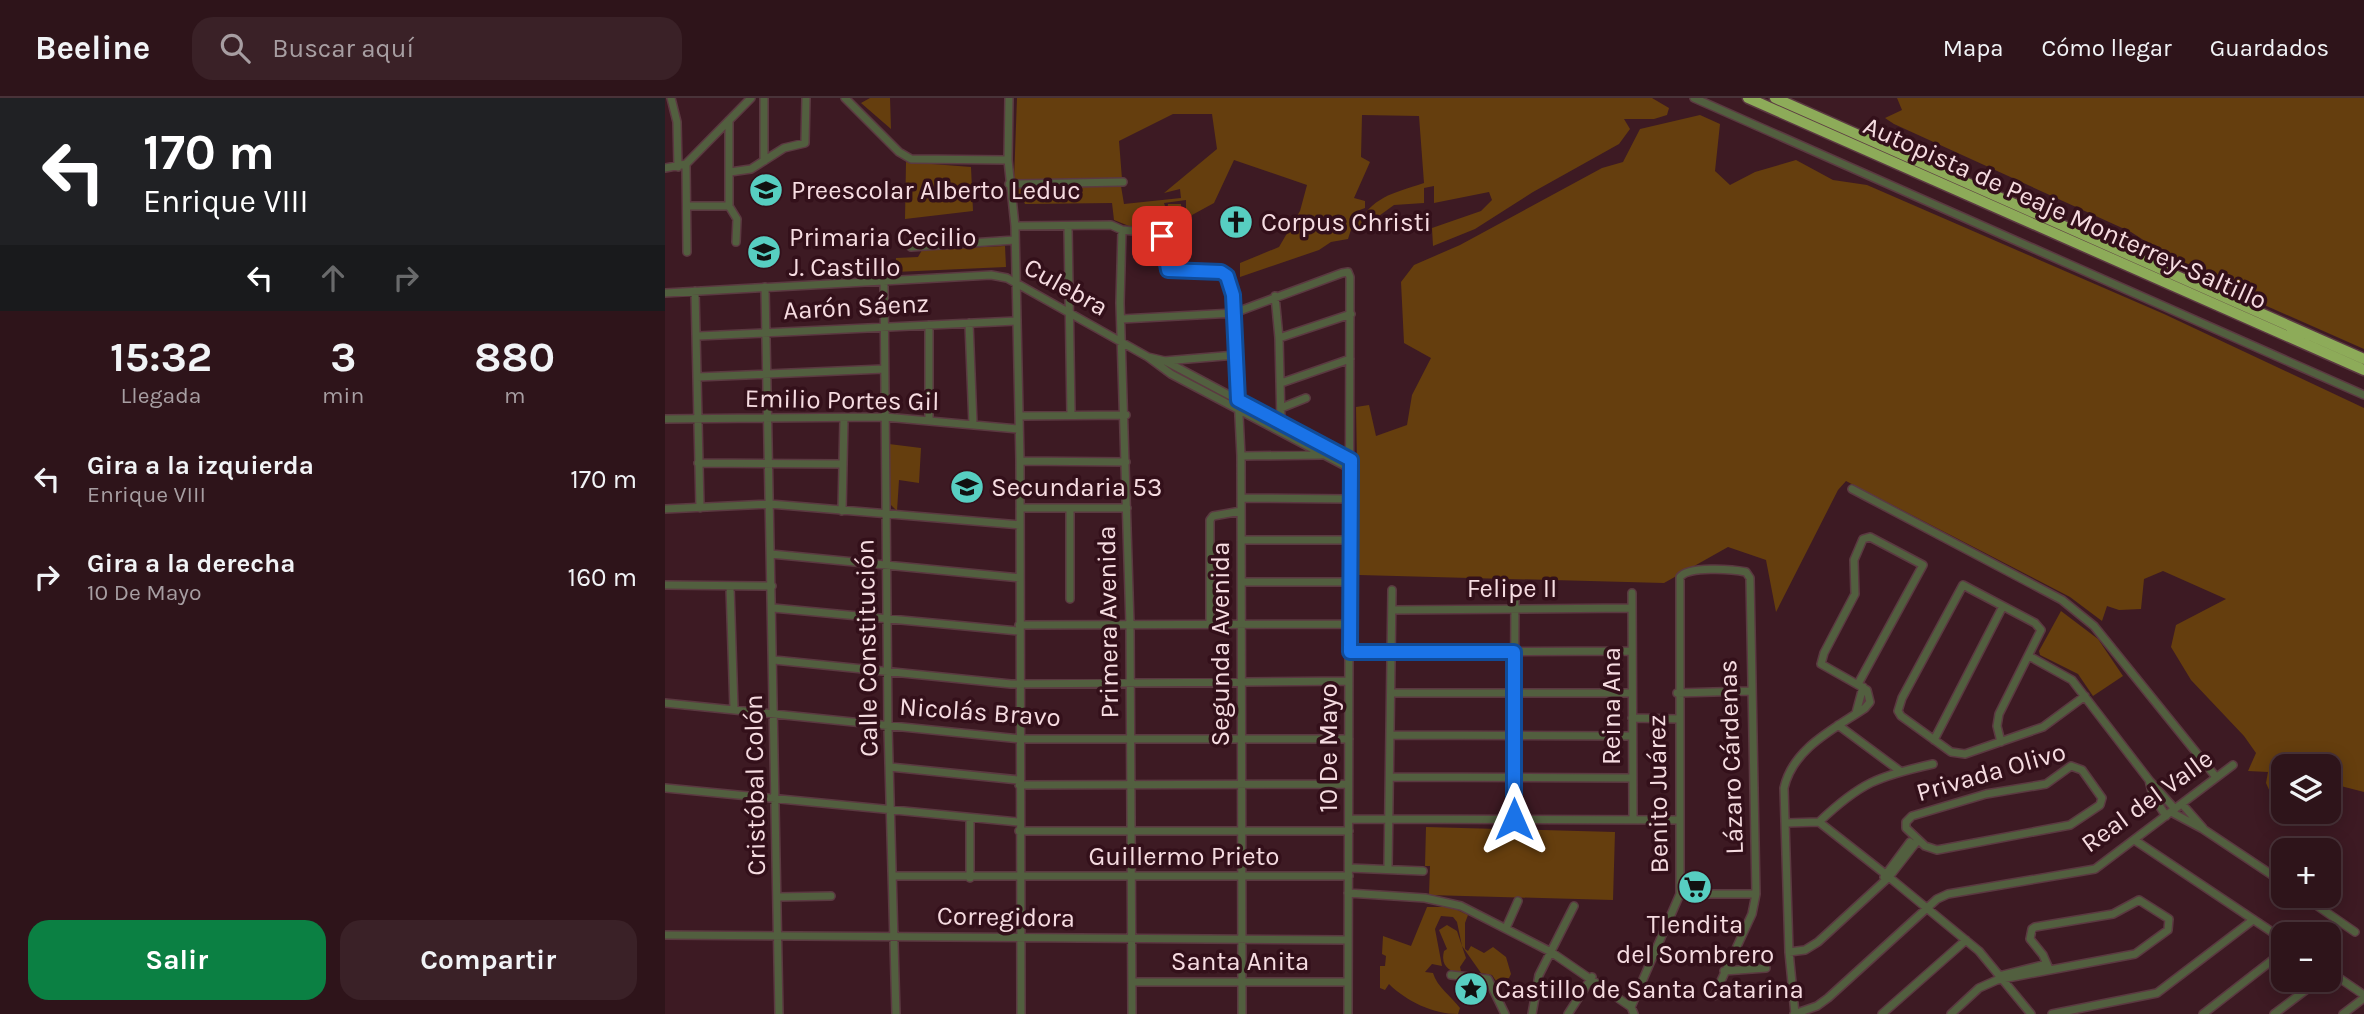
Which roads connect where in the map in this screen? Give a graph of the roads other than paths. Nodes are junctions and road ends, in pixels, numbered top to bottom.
1 (671, 98) edge
2 (751, 98) edge
3 (764, 98) edge
4 (806, 98) edge
5 (845, 98) edge
6 (1009, 98) edge
7 (1694, 98) edge
8 (1748, 98) edge
9 (1775, 98) edge
10 (729, 121) junction
11 (1008, 160) junction
12 (764, 161) junction
13 (682, 165) junction
14 (665, 168) edge
15 (730, 172) junction
16 (1123, 182) dead end
17 (1009, 184) junction
18 (687, 206) junction
19 (729, 206) junction
20 (1015, 226) junction
21 (1068, 226) junction
22 (1122, 230) junction
23 (1015, 240) junction
24 (736, 242) dead end
25 (911, 247) dead end
26 (687, 252) dead end
27 (884, 282) junction
28 (1016, 282) junction
29 (765, 287) junction
30 (695, 291) junction
31 (665, 293) edge
32 (1275, 296) junction
33 (1234, 313) junction
34 (1069, 314) junction
35 (1351, 314) junction
36 (1122, 319) junction
37 (1016, 321) junction
38 (969, 323) junction
39 (929, 325) junction
40 (884, 327) junction
41 (767, 332) junction
42 (698, 336) junction
43 (1279, 338) junction
44 (1123, 342) junction
45 (1236, 355) junction
46 (1148, 357) junction
47 (1350, 359) junction
48 (2364, 359) edge
49 (1165, 361) junction
50 (1154, 364) junction
51 (884, 369) junction
52 (2364, 370) edge
53 (767, 374) junction
54 (698, 377) junction
55 (1281, 383) junction
56 (2364, 395) edge
57 (1307, 398) dead end
58 (1238, 400) junction
59 (1281, 408) junction
60 (1239, 411) junction
61 (1071, 415) junction
62 (1126, 415) junction
63 (1019, 416) junction
64 (885, 417) junction
65 (844, 418) junction
66 (665, 419) edge
67 (769, 419) junction
68 (698, 420) junction
69 (929, 421) junction
70 (1282, 424) junction
71 (973, 425) junction
72 (1019, 429) junction
73 (1323, 455) junction
74 (1241, 456) junction
75 (1351, 460) junction
76 (1020, 461) junction
77 (1126, 462) junction
78 (698, 463) junction
79 (769, 464) junction
80 (843, 464) junction
81 (1351, 469) junction
82 (1852, 489) dead end
83 (1241, 498) junction
84 (1350, 499) junction
85 (770, 505) junction
86 (699, 508) junction
87 (1020, 508) junction
88 (1127, 508) junction
89 (665, 509) edge
90 (1070, 509) junction
91 (842, 511) junction
92 (1241, 511) junction
93 (887, 514) junction
94 (1020, 525) junction
95 (1241, 540) junction
96 (1350, 540) junction
97 (771, 554) junction
98 (887, 565) junction
99 (1683, 572) joint
100 (1020, 578) junction
101 (1242, 582) junction
102 (1350, 582) junction
103 (665, 585) edge
104 (772, 586) junction
105 (730, 587) junction
106 (1392, 590) dead end
107 (1515, 590) dead end
108 (1632, 593) dead end
109 (1070, 599) dead end
110 (2003, 606) junction
111 (773, 608) junction
112 (1632, 608) junction
113 (1515, 609) junction
114 (1392, 610) junction
115 (888, 619) junction
116 (1210, 624) junction
117 (1241, 624) junction
118 (1350, 624) junction
119 (1130, 625) junction
120 (1019, 628) junction
121 (1391, 651) junction
122 (1632, 651) junction
123 (1350, 652) junction
124 (1514, 652) junction
125 (2029, 656) junction
126 (773, 660) junction
127 (889, 673) junction
128 (1349, 681) junction
129 (1020, 682) junction
130 (1131, 682) junction
131 (1241, 682) junction
132 (1860, 685) junction
133 (1751, 691) junction
134 (1391, 693) junction
135 (1632, 693) junction
136 (1677, 693) junction
137 (1514, 694) junction
138 (2085, 696) junction
139 (665, 703) edge
140 (734, 709) junction
141 (1856, 713) junction
142 (775, 714) junction
143 (1632, 718) junction
144 (1678, 719) junction
145 (1838, 725) junction
146 (888, 727) junction
147 (1392, 735) junction
148 (1514, 735) junction
149 (1632, 736) junction
150 (1241, 738) junction
151 (1020, 739) junction
152 (1349, 739) junction
153 (1131, 740) junction
154 (1934, 740) junction
155 (2001, 742) junction
156 (1933, 764) dead end
157 (2233, 765) dead end
158 (890, 767) junction
159 (1900, 771) junction
160 (1514, 776) junction
161 (1391, 777) junction
162 (2216, 777) junction
163 (1632, 778) junction
164 (1019, 782) junction
165 (1240, 784) junction
166 (1348, 784) junction
167 (1131, 786) junction
168 (665, 788) edge
169 (777, 800) junction
170 (2182, 804) junction
171 (891, 811) junction
172 (2171, 813) junction
173 (970, 819) junction
174 (1349, 819) junction
175 (1390, 819) junction
176 (1514, 819) junction
177 (1633, 819) junction
178 (1680, 820) junction
179 (1019, 822) junction
180 (1819, 822) junction
181 (1786, 823) junction
182 (2203, 829) junction
183 (1019, 831) junction
184 (1240, 831) junction
185 (1349, 831) junction
186 (1131, 832) junction
187 (1916, 839) junction
188 (2136, 841) junction
189 (1388, 869) junction
190 (1423, 871) dead end
191 (1349, 872) junction
192 (2271, 874) edge
193 (893, 876) junction
194 (1019, 877) junction
195 (1131, 877) junction
196 (1241, 877) junction
197 (1885, 877) junction
198 (970, 878) junction
199 (1348, 893) junction
200 (1680, 894) junction
201 (1756, 894) junction
202 (831, 896) dead end
203 (778, 897) junction
204 (1518, 901) dead end
205 (1574, 906) dead end
206 (1926, 907) junction
207 (2320, 908) edge
208 (2253, 920) junction
209 (1506, 928) junction
210 (2271, 932) edge
211 (2355, 932) dead end
212 (665, 935) edge
213 (777, 936) junction
214 (895, 937) junction
215 (1021, 938) junction
216 (1132, 939) junction
217 (1241, 939) junction
218 (1347, 940) junction
219 (1966, 940) junction
220 (1551, 952) junction
221 (1789, 952) junction
222 (2271, 961) edge
223 (2048, 966) junction
224 (1766, 968) dead end
225 (1724, 971) junction
226 (1451, 975) dead end
227 (1592, 977) junction
228 (2000, 978) junction
229 (2341, 979) edge
230 (1132, 982) junction
231 (1348, 982) junction
232 (1242, 983) junction
233 (2303, 992) edge
234 (1714, 996) dead end
235 (2364, 997) edge
236 (1632, 1010) edge
237 (1818, 1010) edge
238 (1571, 1013) edge
239 (779, 1014) edge
240 (896, 1014) edge
241 (1021, 1014) edge
242 (1132, 1014) edge
243 (1242, 1014) edge
244 (1348, 1014) edge
245 (1505, 1014) edge
246 (1532, 1014) edge
247 (1795, 1014) edge
248 (1882, 1014) edge
249 (1951, 1014) edge
250 (2031, 1014) edge
251 (2052, 1014) edge
252 (2203, 1014) edge
253 (2274, 1014) edge
254 (2343, 1014) edge

1 - 13 street
2 - 10 street
3 - 12 street
4 - 12 street
5 - 11 street
6 - 11 street
7 - 56 street
8 - 52 highway, Autopista de Peaje Monterrey-Saltillo
9 - 48 highway
10 - 13 street
10 - 15 street
11 - 17 street
12 - 15 street
13 - 14 street
13 - 18 street
15 - 19 street
16 - 17 street
17 - 20 street
18 - 19 street
18 - 26 street
19 - 24 street
20 - 21 street
20 - 23 street
21 - 22 street
21 - 34 street
22 - 33 street, Segunda Avenida
22 - 36 street, Primera Avenida
23 - 25 street
23 - 28 street
27 - 28 street, Culebra
27 - 29 street, Culebra
27 - 40 street, Calle Constitución
28 - 34 street, Culebra
28 - 37 street
29 - 30 street, Culebra
29 - 41 street, Cristóbal Colón
30 - 31 street, Culebra
30 - 42 street
32 - 33 street
32 - 35 street, 10 De Mayo
32 - 43 street
33 - 36 street
33 - 45 street, Segunda Avenida
34 - 44 street, Culebra
34 - 61 street
35 - 43 street
35 - 47 street, 10 De Mayo
36 - 44 street, Primera Avenida
37 - 38 street, Aarón Sáenz
37 - 63 street
38 - 39 street, Aarón Sáenz
38 - 71 street
39 - 40 street, Aarón Sáenz
39 - 69 street
40 - 41 street, Aarón Sáenz
40 - 51 street, Calle Constitución
41 - 42 street, Aarón Sáenz
41 - 53 street, Cristóbal Colón
42 - 54 street
43 - 55 street
44 - 46 street, Culebra
44 - 62 street, Primera Avenida
45 - 49 street
45 - 58 street, Segunda Avenida
46 - 49 street, Culebra
46 - 50 street, Culebra
47 - 55 street
47 - 75 street, 10 De Mayo
49 - 50 street
49 - 58 street, Culebra
50 - 60 street, Culebra
51 - 53 street
51 - 64 street, Calle Constitución
53 - 54 street
53 - 67 street, Cristóbal Colón
54 - 68 street
55 - 59 street
57 - 59 street
58 - 60 street, Segunda Avenida
58 - 70 street, Culebra
59 - 70 street
60 - 73 street, Culebra
60 - 74 street, Segunda Avenida
61 - 62 street
61 - 63 street
62 - 77 street, Primera Avenida
63 - 72 street
64 - 65 street, Emilio Portes Gil
64 - 69 street, Emilio Portes Gil
64 - 93 street, Calle Constitución
65 - 67 street, Emilio Portes Gil
65 - 80 street
66 - 68 street, Emilio Portes Gil
67 - 68 street, Emilio Portes Gil
67 - 79 street, Cristóbal Colón
68 - 78 street
69 - 71 street, Emilio Portes Gil
70 - 75 street, Culebra
71 - 72 street, Emilio Portes Gil
72 - 76 street
73 - 74 street
73 - 81 street, Culebra
74 - 83 street, Segunda Avenida
75 - 81 street, 10 De Mayo
76 - 77 street
76 - 87 street
77 - 88 street, Primera Avenida
78 - 79 street
78 - 86 street
79 - 80 street
79 - 85 street, Cristóbal Colón
80 - 91 street
81 - 84 street, 10 De Mayo
82 - 162 street
83 - 84 street
83 - 92 street, Segunda Avenida
84 - 96 street, 10 De Mayo
85 - 86 street
85 - 91 street
85 - 97 street, Cristóbal Colón
86 - 89 street
87 - 90 street
87 - 94 street
88 - 90 street
88 - 119 street, Primera Avenida
90 - 109 street
91 - 93 street
92 - 95 street, Segunda Avenida
92 - 116 street
93 - 94 street
93 - 98 street, Calle Constitución
94 - 100 street
95 - 96 street
95 - 101 street, Segunda Avenida
96 - 102 street, 10 De Mayo
97 - 98 street
97 - 104 street, Cristóbal Colón
98 - 100 street
98 - 115 street, Calle Constitución
99 - 133 street, Lázaro Cárdenas
99 - 136 street, Benito Juárez
100 - 120 street
101 - 102 street
101 - 117 street, Segunda Avenida
102 - 118 street, 10 De Mayo
103 - 105 street
104 - 105 street
104 - 111 street, Cristóbal Colón
105 - 140 street
106 - 114 street
107 - 113 street
108 - 112 street, Reina Ana
110 - 125 street
110 - 154 street
110 - 154 street
111 - 115 street
111 - 126 street, Cristóbal Colón
112 - 113 street, Felipe II
112 - 122 street, Reina Ana
113 - 114 street, Felipe II
113 - 124 street
114 - 121 street
115 - 120 street
115 - 127 street, Calle Constitución
116 - 117 street
116 - 119 street
117 - 118 street
117 - 131 street, Segunda Avenida
118 - 123 street, 10 De Mayo
119 - 120 street
119 - 130 street, Primera Avenida
120 - 129 street
121 - 123 street
121 - 124 street
121 - 134 street
122 - 124 street
122 - 135 street, Reina Ana
123 - 128 street, 10 De Mayo
124 - 137 street
125 - 138 street
125 - 155 street
126 - 127 street
126 - 142 street, Cristóbal Colón
127 - 129 street
127 - 146 street, Calle Constitución
128 - 131 street
128 - 152 street, 10 De Mayo
129 - 130 street
129 - 151 street
130 - 131 street
130 - 153 street, Primera Avenida
131 - 150 street, Segunda Avenida
132 - 132 street
132 - 141 street
132 - 141 street
133 - 136 street
133 - 201 street, Lázaro Cárdenas
134 - 137 street
134 - 147 street
135 - 137 street
135 - 143 street, Reina Ana
136 - 144 street, Benito Juárez
137 - 148 street
138 - 155 street
138 - 172 street
139 - 140 street, Nicolás Bravo
140 - 142 street, Nicolás Bravo
141 - 145 street
142 - 146 street, Nicolás Bravo
142 - 169 street, Cristóbal Colón
143 - 144 street
143 - 149 street, Reina Ana
144 - 178 street, Benito Juárez
145 - 159 street
145 - 181 street
146 - 151 street, Nicolás Bravo
146 - 158 street, Calle Constitución
147 - 148 street
147 - 161 street
148 - 149 street
148 - 160 street
149 - 163 street, Reina Ana
150 - 152 street, Nicolás Bravo
150 - 153 street, Nicolás Bravo
150 - 165 street, Segunda Avenida
151 - 153 street, Nicolás Bravo
151 - 164 street
152 - 166 street, 10 De Mayo
153 - 167 street, Primera Avenida
154 - 155 street
156 - 159 street
157 - 162 street, Real del Valle
158 - 164 street
158 - 171 street, Calle Constitución
159 - 180 street
160 - 161 street
160 - 163 street
160 - 176 street
161 - 175 street
162 - 170 street, Real del Valle
163 - 177 street, Reina Ana
164 - 167 street
164 - 179 street
165 - 166 street
165 - 167 street
165 - 184 street, Segunda Avenida
166 - 174 street, 10 De Mayo
167 - 186 street, Primera Avenida
168 - 169 street
169 - 171 street
169 - 203 street, Cristóbal Colón
170 - 172 street, Real del Valle
170 - 182 street
171 - 173 street
171 - 193 street, Calle Constitución
172 - 182 street
172 - 188 street, Real del Valle
173 - 179 street
173 - 198 street
174 - 175 street
174 - 185 street, 10 De Mayo
175 - 176 street
175 - 189 street
176 - 177 street
177 - 178 street
178 - 200 street, Benito Juárez
179 - 183 street
180 - 181 street
180 - 197 street
181 - 221 street
182 - 192 street
183 - 186 street
183 - 194 street
184 - 185 street
184 - 186 street
184 - 196 street, Segunda Avenida
185 - 191 street, 10 De Mayo
186 - 195 street, Primera Avenida
187 - 187 street, Privada Olivo
187 - 197 street, Privada Olivo
188 - 206 street, Real del Valle
188 - 208 street
189 - 190 street, Guillermo Prieto
189 - 191 street, Guillermo Prieto
191 - 196 street, Guillermo Prieto
191 - 199 street, 10 De Mayo
193 - 198 street, Guillermo Prieto
193 - 214 street, Calle Constitución
194 - 195 street, Guillermo Prieto
194 - 198 street, Guillermo Prieto
194 - 215 street
195 - 196 street, Guillermo Prieto
195 - 216 street, Primera Avenida
196 - 217 street, Segunda Avenida
197 - 206 street
197 - 221 street, Privada Olivo
199 - 209 street
199 - 218 street, 10 De Mayo
200 - 201 street
200 - 236 street, Benito Juárez
201 - 225 street, Lázaro Cárdenas
202 - 203 street
203 - 213 street, Cristóbal Colón
204 - 209 street
205 - 220 street
206 - 219 street
206 - 237 street, Real del Valle
207 - 211 street
208 - 210 street
208 - 251 street
209 - 220 street
212 - 213 street, Corregidora
213 - 214 street, Corregidora
213 - 239 street, Cristóbal Colón
214 - 215 street, Corregidora
214 - 240 street, Calle Constitución
215 - 216 street, Corregidora
215 - 241 street
216 - 217 street, Corregidora
216 - 230 street, Primera Avenida
217 - 218 street, Corregidora
217 - 232 street, Segunda Avenida
218 - 231 street, 10 De Mayo
219 - 228 street
219 - 248 street
220 - 227 street
220 - 246 street
221 - 247 street
222 - 252 street
223 - 223 street
223 - 228 street
224 - 225 street
225 - 234 street, Lázaro Cárdenas
226 - 245 street
227 - 236 street
227 - 238 street
228 - 249 street
228 - 250 street
229 - 235 street
230 - 232 street, Santa Anita
230 - 242 street, Primera Avenida
231 - 232 street, Santa Anita
231 - 244 street, 10 De Mayo
232 - 243 street, Segunda Avenida
233 - 253 street
235 - 254 street
237 - 247 street, Real del Valle

